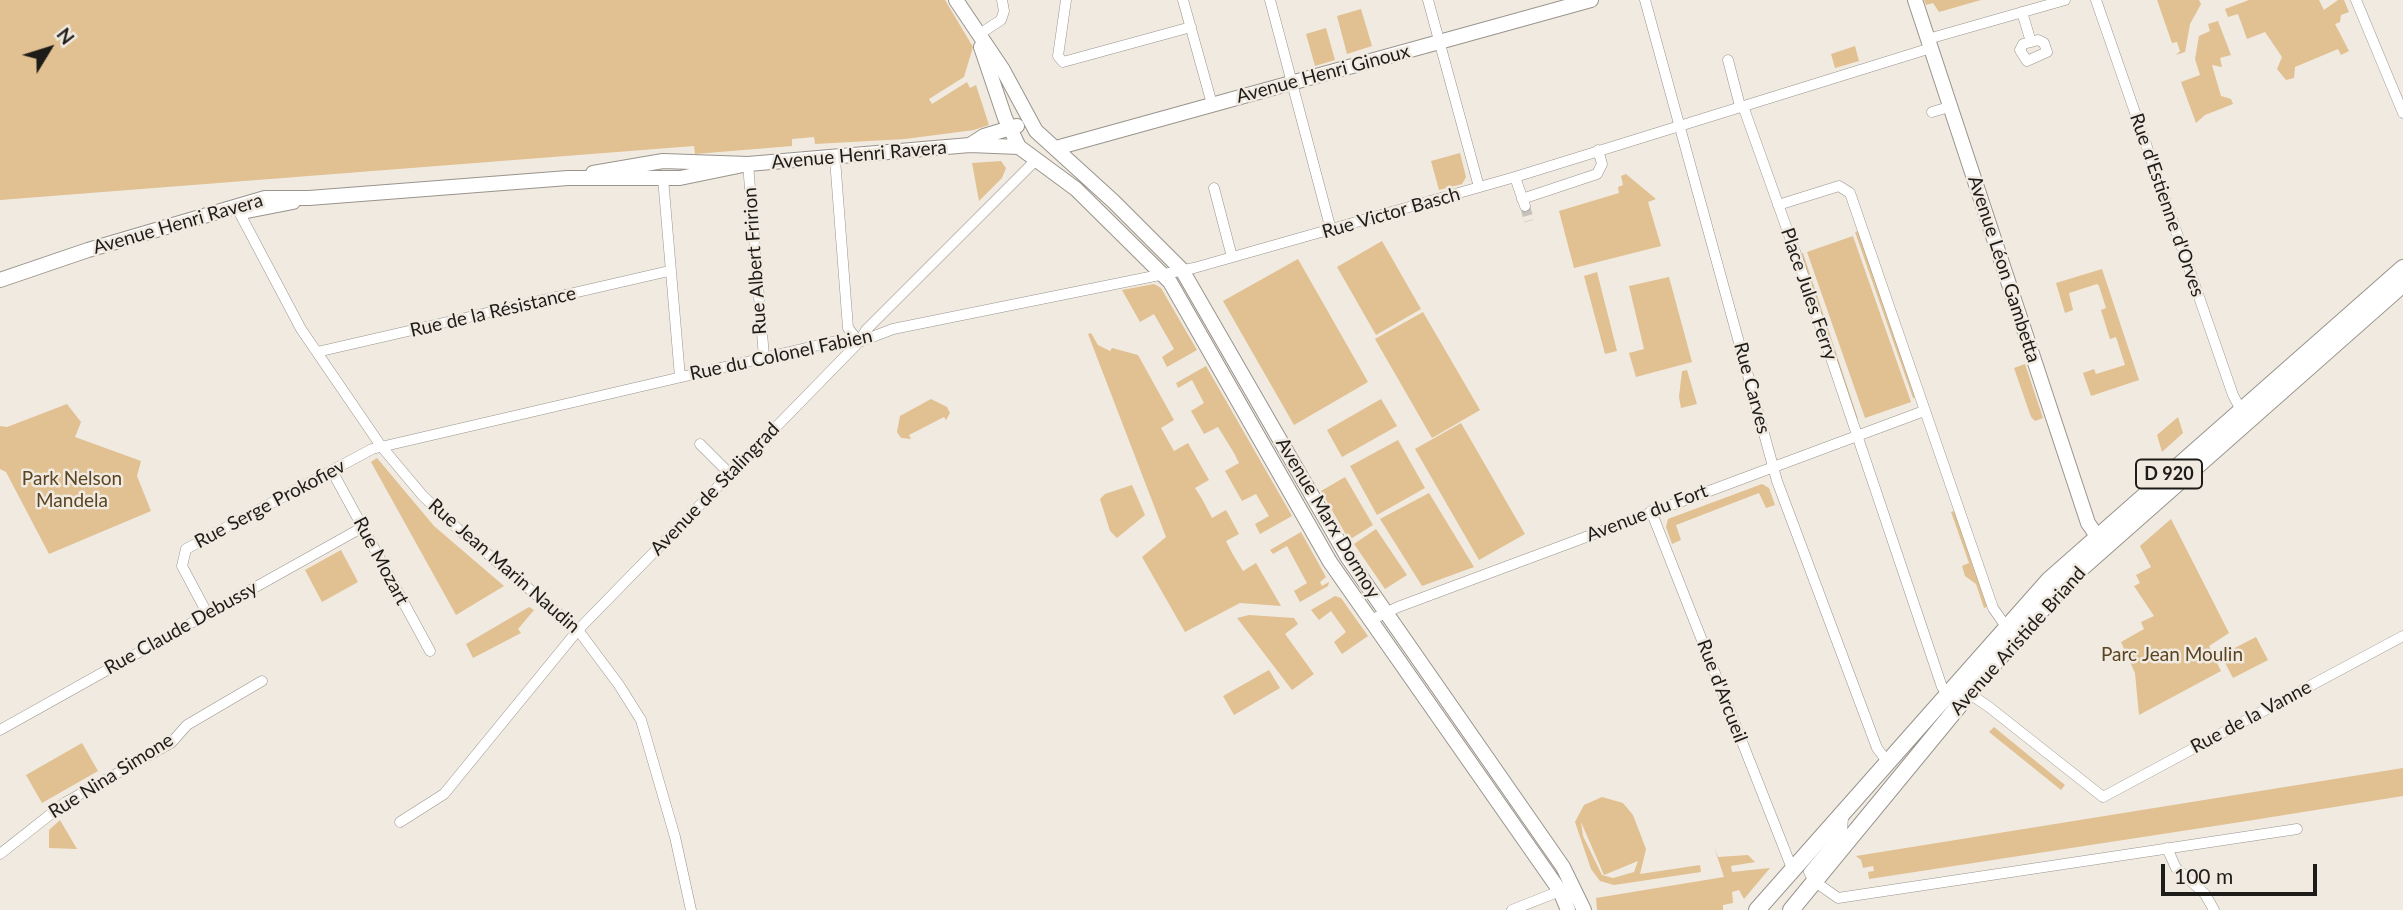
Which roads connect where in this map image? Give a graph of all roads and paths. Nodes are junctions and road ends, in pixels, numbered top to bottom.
1 (956, 0) edge
2 (1002, 0) edge
3 (1066, 0) edge
4 (1183, 0) edge
5 (1270, 0) edge
6 (1428, 0) edge
7 (1591, 0) edge
8 (1645, 0) edge
9 (1915, 0) edge
10 (2065, 0) edge
11 (2096, 0) edge
12 (2356, 0) edge
13 (2022, 12) junction
14 (1191, 27) junction
15 (978, 35) junction
16 (1439, 42) junction
17 (2031, 42) dead end
18 (1930, 43) junction
19 (1728, 60) dead end
20 (1292, 82) junction
21 (1212, 104) junction
22 (1742, 106) junction
23 (1949, 107) junction
24 (1932, 112) dead end
25 (2403, 113) edge
26 (1028, 121) junction
27 (1680, 125) junction
28 (1010, 129) junction
29 (970, 145) junction
30 (1054, 146) junction
31 (1019, 147) junction
32 (1598, 150) junction
33 (835, 159) junction
34 (1036, 160) junction
35 (748, 164) junction
36 (1515, 177) junction
37 (568, 178) junction
38 (663, 178) junction
39 (1479, 187) junction
40 (1214, 188) dead end
41 (309, 198) junction
42 (1778, 205) junction
43 (239, 212) junction
44 (1331, 230) junction
45 (1232, 257) junction
46 (50, 264) junction
47 (2403, 268) edge
48 (1182, 270) junction
49 (669, 271) junction
50 (1164, 274) junction
51 (0, 280) edge
52 (2403, 284) edge
53 (859, 342) junction
54 (317, 352) junction
55 (764, 357) junction
56 (680, 377) junction
57 (2241, 410) junction
58 (1924, 411) junction
59 (1858, 437) junction
60 (700, 444) dead end
61 (381, 446) junction
62 (1773, 466) junction
63 (332, 471) junction
64 (730, 474) junction
65 (1651, 511) junction
66 (363, 527) junction
67 (2097, 536) junction
68 (1386, 612) junction
69 (207, 613) junction
70 (1371, 620) junction
71 (2007, 628) junction
72 (578, 630) junction
73 (2403, 636) edge
74 (430, 651) dead end
75 (262, 681) dead end
76 (1949, 695) junction
77 (1970, 695) junction
78 (0, 730) edge
79 (1889, 764) junction
80 (1843, 817) junction
81 (400, 822) dead end
82 (2297, 829) dead end
83 (2167, 848) junction
84 (0, 854) edge
85 (1793, 871) junction
86 (1814, 881) junction
87 (1566, 888) junction
88 (691, 910) edge
89 (1512, 910) edge
90 (1568, 910) edge
91 (1584, 910) edge
92 (1758, 910) edge
93 (1791, 910) edge
94 (2214, 910) edge

1 - 15 main road
2 - 15 street
3 - 14 street
4 - 14 street
5 - 20 street
6 - 16 street
7 - 16 main road, Avenue Henri Ginoux
8 - 27 street, Rue Carves
9 - 18 main road, Avenue Léon Gambetta
10 - 13 street, Rue Victor Basch
11 - 57 street, Rue d'Estienne d'Orves
12 - 25 street
13 - 17 street
13 - 18 street, Rue Victor Basch
14 - 21 street
15 - 26 main road
15 - 28 main road
16 - 20 main road, Avenue Henri Ginoux
16 - 39 street
18 - 22 street, Rue Victor Basch
18 - 23 main road, Avenue Léon Gambetta
19 - 22 street
20 - 21 main road, Avenue Henri Ginoux
20 - 44 street
21 - 30 main road, Avenue Henri Ginoux
22 - 27 street, Rue Victor Basch
22 - 42 street
23 - 24 street
23 - 67 main road, Avenue Léon Gambetta
26 - 28 main road, Avenue Henri Ravera
26 - 30 main road, Avenue Marx Dormoy
27 - 32 street, Rue Victor Basch
27 - 62 street, Rue Carves
28 - 29 main road, Avenue Henri Ravera
28 - 31 main road
29 - 31 main road, Avenue Henri Ravera
29 - 33 main road, Avenue Henri Ravera
30 - 34 main road
30 - 48 main road, Avenue Marx Dormoy
31 - 34 main road, Avenue Marx Dormoy
32 - 36 street, Rue Victor Basch
32 - 36 street
33 - 35 main road, Avenue Henri Ravera
33 - 53 street
34 - 50 main road, Avenue Marx Dormoy
34 - 53 street, Avenue de Stalingrad
35 - 37 main road, Avenue Henri Ravera
35 - 38 main road, Avenue Henri Ravera
35 - 55 street, Rue Albert Fririon
36 - 39 street, Rue Victor Basch
37 - 38 main road, Avenue Henri Ravera
37 - 41 main road, Avenue Henri Ravera
38 - 49 street
39 - 44 street, Rue Victor Basch
40 - 45 street
41 - 43 main road, Avenue Henri Ravera
41 - 46 main road, Avenue Henri Ravera
42 - 58 street, Place Jules Ferry
42 - 59 street, Place Jules Ferry
43 - 46 main road, Avenue Henri Ravera
43 - 54 street, Rue Jean Marin Naudin
44 - 45 street, Rue Victor Basch
45 - 48 street, Rue Victor Basch
46 - 51 main road, Avenue Henri Ravera
47 - 57 main road, Avenue Aristide Briand / D 920
48 - 50 street, Rue du Colonel Fabien
48 - 68 main road, Avenue Marx Dormoy
49 - 54 street, Rue de la Résistance
49 - 56 street
50 - 53 street, Rue du Colonel Fabien
50 - 70 main road, Avenue Marx Dormoy
52 - 77 main road, Avenue Aristide Briand / D 920
53 - 55 street, Rue du Colonel Fabien
53 - 64 street, Avenue de Stalingrad
54 - 61 street, Rue Jean Marin Naudin
55 - 56 street, Rue du Colonel Fabien
56 - 61 street, Rue du Colonel Fabien
57 - 67 main road, Avenue Aristide Briand / D 920
58 - 59 street, Avenue du Fort
58 - 71 street, Place Jules Ferry
59 - 62 street, Avenue du Fort
59 - 76 street, Place Jules Ferry
60 - 64 street
61 - 63 street, Rue Serge Prokofiev
61 - 72 street, Rue Jean Marin Naudin
62 - 65 street, Avenue du Fort
62 - 79 street, Rue Carves
63 - 66 street, Rue Mozart
63 - 69 street, Rue Serge Prokofiev
64 - 72 street, Avenue de Stalingrad
65 - 68 street, Avenue du Fort
65 - 85 street, Rue d'Arcueil
66 - 69 street, Rue Claude Debussy
66 - 74 street, Rue Mozart
67 - 71 main road, Avenue Aristide Briand / D 920
68 - 70 street, Avenue du Fort
68 - 87 main road, Avenue Marx Dormoy
69 - 78 street, Rue Claude Debussy
70 - 87 main road, Avenue Marx Dormoy
71 - 76 main road, Avenue Aristide Briand / D 920
72 - 81 street, Avenue de Stalingrad
72 - 88 street, Rue Jean Marin Naudin
73 - 77 street, Rue de la Vanne
75 - 84 street, Rue Nina Simone
76 - 77 street
76 - 79 main road, Avenue Aristide Briand / D 920
77 - 86 main road, Avenue Aristide Briand / D 920
79 - 80 main road, Avenue Aristide Briand / D 920
80 - 85 main road, Avenue Aristide Briand / D 920
80 - 86 street, Avenue Aristide Briand
82 - 83 street
83 - 86 street
83 - 94 street
85 - 92 main road, Avenue Aristide Briand / D 920
86 - 93 main road, Avenue Aristide Briand / D 920
87 - 89 street
87 - 90 main road, Avenue Marx Dormoy
87 - 91 main road, Avenue Marx Dormoy

